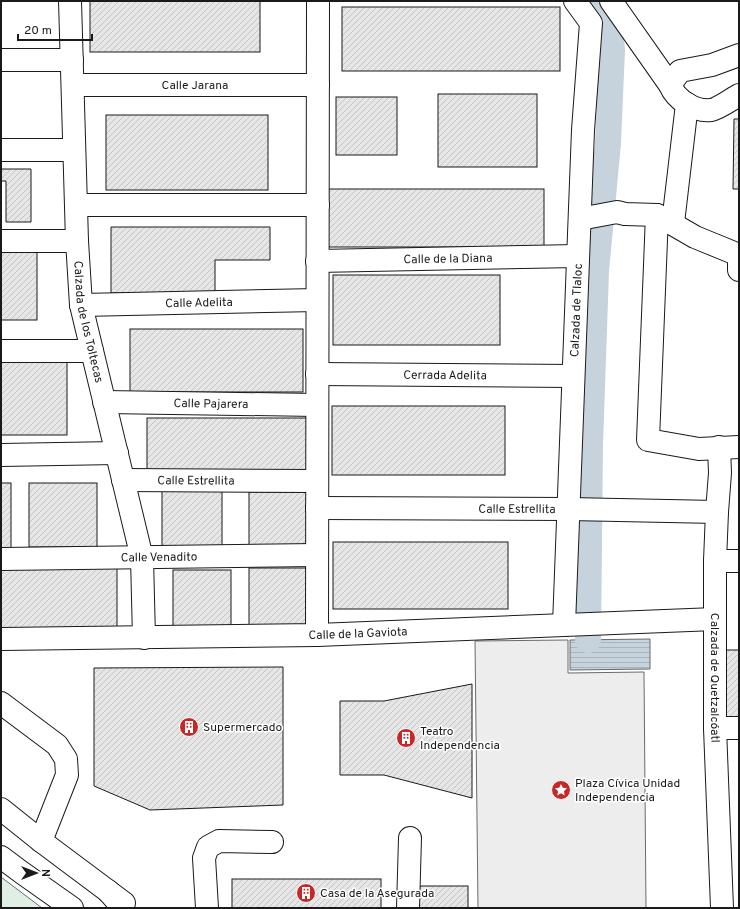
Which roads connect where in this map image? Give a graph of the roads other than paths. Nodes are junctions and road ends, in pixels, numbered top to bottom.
1 (70, 1) edge
2 (318, 1) edge
3 (575, 1) edge
4 (611, 1) edge
5 (739, 55) edge
6 (1, 60) edge
7 (72, 60) junction
8 (73, 85) junction
9 (318, 85) junction
10 (670, 85) junction
11 (739, 94) edge
12 (687, 104) junction
13 (712, 110) junction
14 (739, 110) edge
15 (1, 150) edge
16 (74, 150) junction
17 (76, 205) junction
18 (318, 205) junction
19 (582, 218) junction
20 (665, 219) junction
21 (1, 241) edge
22 (77, 241) junction
23 (739, 255) edge
24 (578, 256) junction
25 (317, 261) junction
26 (739, 270) edge
27 (317, 300) junction
28 (81, 305) junction
29 (1, 351) edge
30 (92, 351) junction
31 (317, 374) junction
32 (574, 376) junction
33 (104, 402) junction
34 (317, 405) junction
35 (729, 447) edge
36 (117, 453) junction
37 (1, 454) edge
38 (123, 480) junction
39 (317, 481) junction
40 (317, 508) junction
41 (569, 509) junction
42 (717, 512) junction
43 (317, 555) junction
44 (142, 558) junction
45 (1, 559) edge
46 (715, 561) junction
47 (739, 561) edge
48 (715, 619) junction
49 (564, 625) junction
50 (317, 635) junction
51 (144, 638) junction
52 (1, 639) edge
53 (1, 703) edge
54 (715, 728) junction
55 (739, 728) edge
56 (1, 809) edge
57 (410, 838) dead end
58 (41, 841) junction
59 (272, 842) dead end
60 (1, 857) edge
61 (11, 870) edge
62 (108, 891) junction
63 (72, 908) edge
64 (123, 908) edge
65 (131, 908) edge
66 (207, 908) edge
67 (408, 908) edge
68 (722, 908) edge

1 - 7 main road, Calzada de los Toltecas
2 - 9 main road
3 - 19 main road, Calzada de Tlaloc
4 - 10 main road
5 - 10 main road
6 - 7 main road
7 - 8 main road, Calzada de los Toltecas
8 - 9 main road, Calle Jarana
8 - 16 main road, Calzada de los Toltecas
9 - 18 main road
10 - 12 main road
11 - 13 main road
12 - 13 main road
12 - 20 main road
13 - 14 main road
15 - 16 main road
16 - 17 main road, Calzada de los Toltecas
17 - 18 main road
17 - 22 main road, Calzada de los Toltecas
18 - 25 main road
19 - 20 main road
19 - 24 main road, Calzada de Tlaloc
20 - 23 main road
20 - 35 main road
21 - 22 main road
22 - 28 main road, Calzada de los Toltecas
23 - 26 main road
24 - 25 main road, Calle de la Diana
24 - 32 main road, Calzada de Tlaloc
25 - 27 main road
27 - 28 main road, Calle Adelita
27 - 31 main road
28 - 30 main road, Calzada de los Toltecas
29 - 30 main road
30 - 33 main road, Calzada de los Toltecas
31 - 32 main road, Cerrada Adelita
31 - 34 main road
32 - 41 main road, Calzada de Tlaloc
33 - 34 main road, Calle Pajarera
33 - 36 main road, Calzada de los Toltecas
34 - 39 main road
35 - 42 main road, Calzada de Quetzalcóatl
36 - 37 main road
36 - 38 main road, Calzada de los Toltecas
38 - 39 main road, Calle Estrellita
38 - 44 main road, Calzada de los Toltecas
39 - 40 main road
40 - 41 main road, Calle Estrellita
40 - 43 main road
41 - 42 main road, Calle Estrellita
41 - 49 main road, Calzada de Tlaloc
42 - 46 main road, Calzada de Quetzalcóatl
43 - 44 main road, Calle Venadito
43 - 50 main road
44 - 45 main road, Calle Venadito
44 - 51 main road, Calzada de los Toltecas
46 - 47 main road
46 - 48 main road, Calzada de Quetzalcóatl
48 - 49 main road, Calle de la Gaviota
48 - 54 main road, Calzada de Quetzalcóatl
49 - 50 main road, Calle de la Gaviota
50 - 51 main road, Calle de la Gaviota
51 - 52 main road, Calle de la Gaviota
53 - 58 main road
54 - 55 main road
54 - 68 main road, Calzada de Quetzalcóatl
56 - 58 main road
57 - 67 main road
58 - 62 main road
59 - 66 main road
60 - 61 main road
61 - 63 main road
62 - 64 main road
62 - 65 main road

